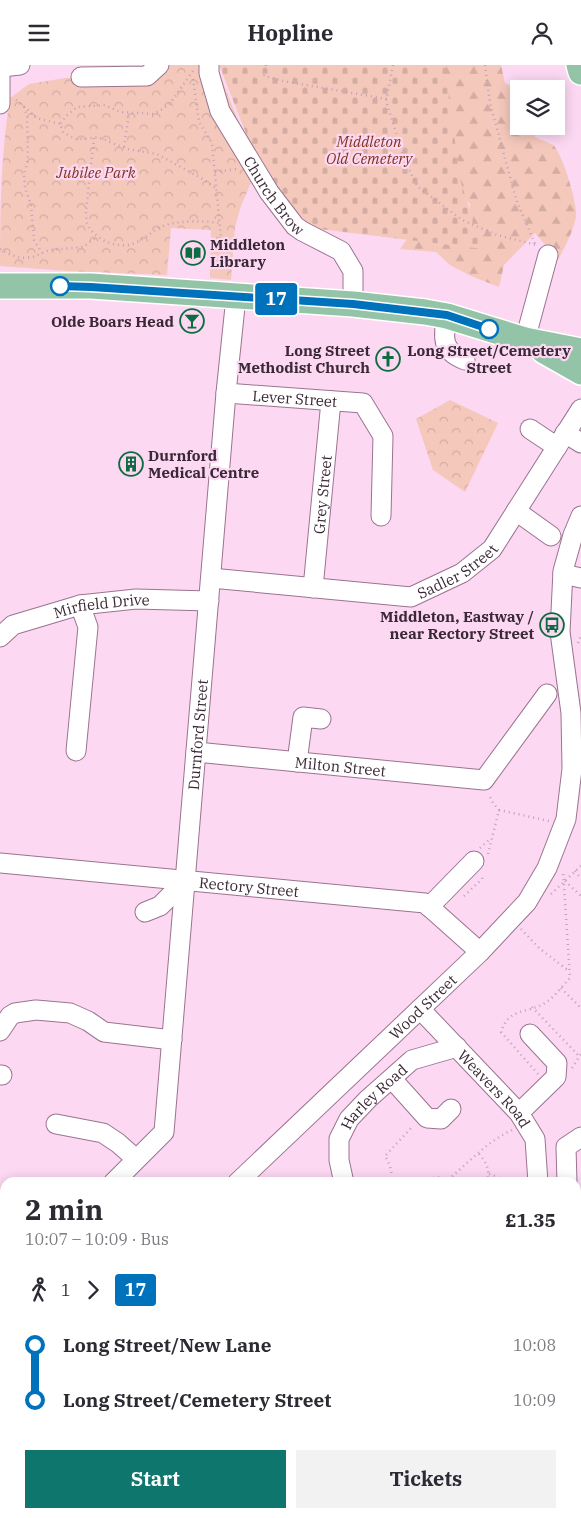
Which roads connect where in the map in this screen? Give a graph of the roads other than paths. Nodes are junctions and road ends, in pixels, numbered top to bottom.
1 (20, 65) edge
2 (159, 65) edge
3 (579, 65) edge
4 (1, 66) edge
5 (201, 68) edge
6 (581, 72) edge
7 (81, 77) dead end
8 (0, 97) edge
9 (541, 249) road end
10 (0, 285) edge
11 (236, 297) junction
12 (353, 304) junction
13 (447, 315) junction
14 (525, 340) junction
15 (581, 351) edge
16 (465, 359) dead end
17 (581, 372) edge
18 (226, 393) junction
19 (331, 401) junction
20 (581, 409) edge
21 (530, 429) dead end
22 (568, 441) edge
23 (516, 511) junction
24 (381, 516) dead end
25 (581, 516) edge
26 (551, 536) dead end
27 (572, 576) edge
28 (211, 578) junction
29 (313, 588) junction
30 (209, 601) junction
31 (80, 605) junction
32 (0, 637) edge
33 (547, 694) dead end
34 (321, 719) dead end
35 (76, 751) dead end
36 (196, 752) junction
37 (297, 762) junction
38 (570, 822) edge
39 (474, 861) dead end
40 (0, 863) edge
41 (186, 880) junction
42 (429, 907) junction
43 (145, 912) dead end
44 (480, 952) junction
45 (420, 1009) junction
46 (0, 1031) edge
47 (530, 1034) dead end
48 (172, 1040) junction
49 (457, 1047) junction
50 (392, 1079) junction
51 (451, 1109) dead end
52 (522, 1118) junction
53 (56, 1124) dead end
54 (581, 1137) edge
55 (136, 1159) junction
56 (119, 1177) edge
57 (243, 1177) edge
58 (342, 1177) edge
59 (538, 1177) edge
60 (567, 1177) edge

1 - 4 street
2 - 7 street
3 - 6 main road
4 - 8 street
5 - 12 street, Church Brow
9 - 14 street
10 - 11 main road
11 - 12 main road
11 - 18 street, Durnford Street
12 - 13 main road
13 - 14 main road
13 - 16 street
14 - 15 main road
14 - 17 main road
18 - 19 street, Lever Street
18 - 28 street, Durnford Street
19 - 24 street, Lever Street
19 - 29 street, Grey Street
20 - 22 street, Sadler Street
21 - 22 street
22 - 23 street, Sadler Street
23 - 26 street
23 - 29 street, Sadler Street
25 - 27 street, Wood Street
27 - 38 street, Wood Street
28 - 29 street, Sadler Street
28 - 30 street, Durnford Street
30 - 31 street, Mirfield Drive
30 - 36 street, Durnford Street
31 - 32 street, Mirfield Drive
31 - 35 street
33 - 37 street, Milton Street
34 - 37 street
36 - 37 street, Milton Street
36 - 41 street, Durnford Street
38 - 44 street, Wood Street
39 - 42 street
40 - 41 street, Rectory Street
41 - 42 street, Rectory Street
41 - 43 street
41 - 48 street, Durnford Street
42 - 44 street, Rectory Street
44 - 45 street, Wood Street
45 - 49 street, Weavers Road
45 - 57 street, Wood Street
46 - 48 street
47 - 52 street
48 - 55 street, Durnford Street
49 - 50 street, Harley Road
49 - 52 street, Weavers Road
50 - 51 street
50 - 58 street, Harley Road
52 - 59 street, Weavers Road
53 - 55 street
54 - 60 street
55 - 56 street, Durnford Street

